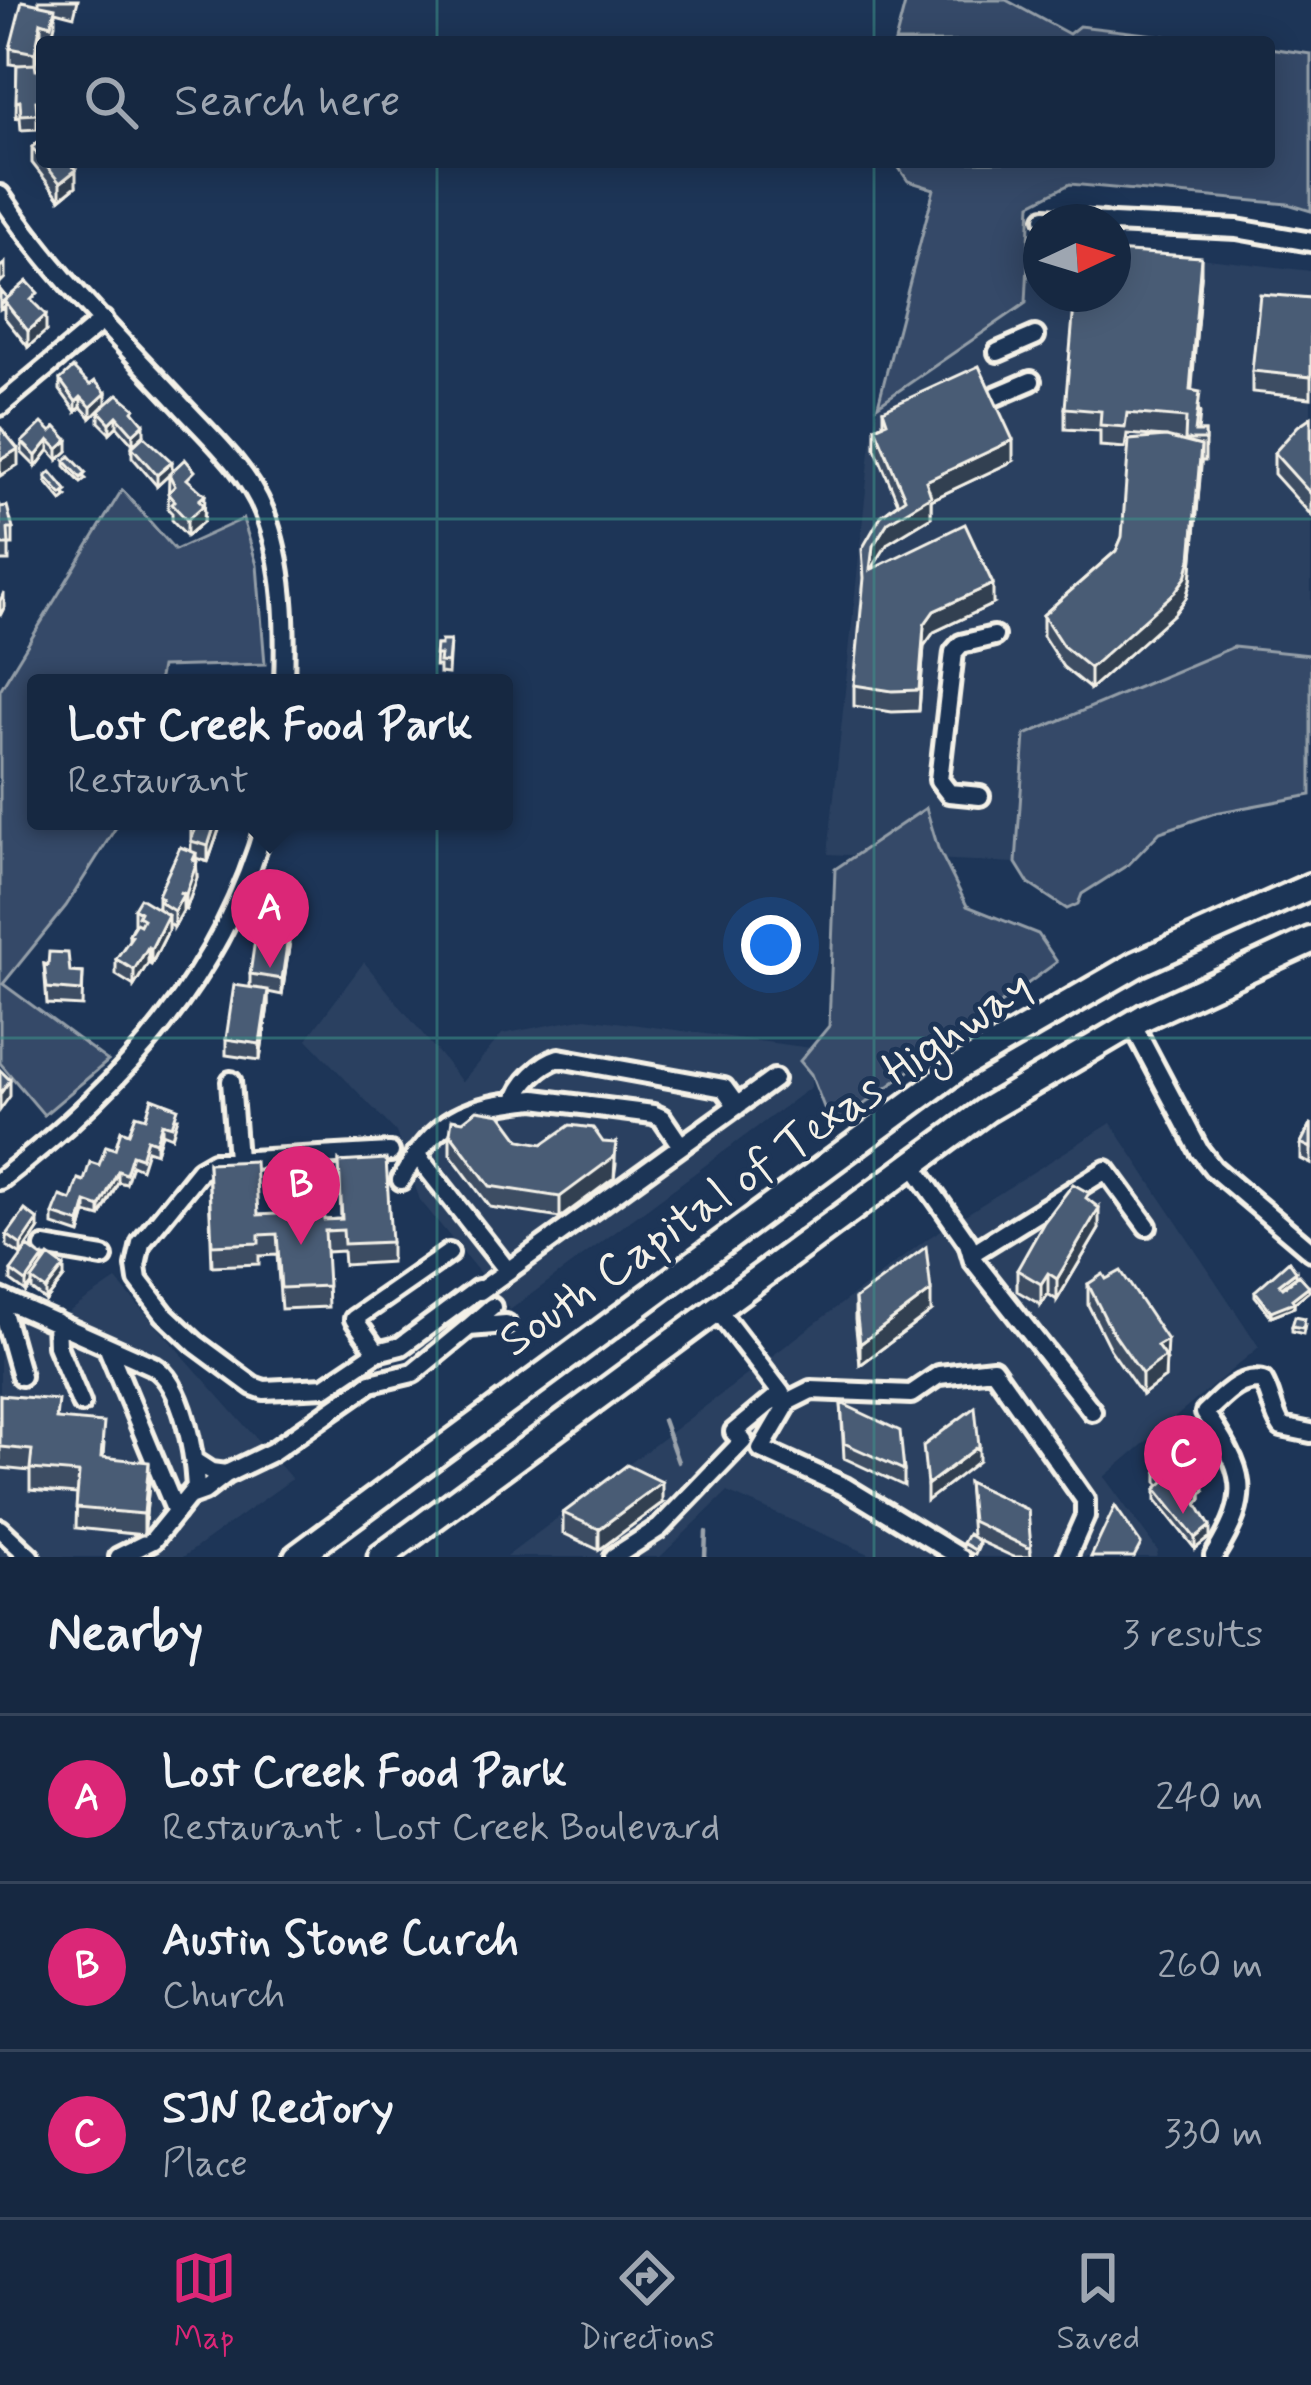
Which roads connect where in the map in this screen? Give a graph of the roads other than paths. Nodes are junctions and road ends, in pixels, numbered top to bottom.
1 (0, 195) edge
2 (1131, 223) edge
3 (1311, 242) edge
4 (103, 320) junction
5 (1035, 336) dead end
6 (998, 352) dead end
7 (1031, 381) dead end
8 (991, 398) edge
9 (0, 406) edge
10 (994, 636) dead end
11 (284, 674) edge
12 (980, 796) dead end
13 (263, 830) edge
14 (1311, 886) edge
15 (1311, 940) edge
16 (1132, 1023) junction
17 (774, 1079) dead end
18 (231, 1081) dead end
19 (516, 1101) junction
20 (737, 1106) junction
21 (681, 1146) junction
22 (390, 1152) dead end
23 (416, 1154) junction
24 (237, 1159) junction
25 (911, 1162) junction
26 (0, 1180) edge
27 (401, 1180) dead end
28 (1147, 1226) dead end
29 (44, 1247) dead end
30 (1311, 1251) edge
31 (449, 1253) dead end
32 (971, 1254) junction
33 (103, 1257) dead end
34 (508, 1271) junction
35 (3, 1299) edge
36 (492, 1306) dead end
37 (716, 1308) junction
38 (56, 1322) junction
39 (506, 1324) dead end
40 (469, 1327) junction
41 (107, 1346) junction
42 (377, 1352) junction
43 (21, 1376) dead end
44 (785, 1397) junction
45 (81, 1403) dead end
46 (1092, 1411) dead end
47 (1311, 1433) edge
48 (752, 1445) junction
49 (194, 1461) junction
50 (226, 1474) junction
51 (189, 1496) junction
52 (176, 1512) junction
53 (0, 1528) edge
54 (1214, 1556) edge
55 (30, 1557) edge
56 (119, 1557) edge
57 (297, 1557) edge
58 (381, 1557) edge
59 (614, 1557) edge
60 (960, 1557) edge
61 (1067, 1557) edge

1 - 4 street
2 - 3 street
4 - 9 street
4 - 11 street
5 - 6 street
7 - 8 street
10 - 12 street
13 - 26 street
14 - 57 highway, South Capital of Texas Highway
15 - 16 highway, South Capital of Texas Highway
16 - 25 highway, South Capital of Texas Highway
16 - 30 street
17 - 20 street
18 - 24 street
19 - 20 street
19 - 21 street
19 - 23 street
20 - 21 street
21 - 34 street
22 - 24 street
23 - 27 street
23 - 34 street
24 - 42 street
25 - 32 street
25 - 37 highway, South Capital of Texas Highway
28 - 32 street
29 - 33 street
31 - 42 street
32 - 46 street
34 - 42 street
35 - 38 street
35 - 43 street
36 - 40 street
37 - 44 street
37 - 58 highway, South Capital of Texas Highway
38 - 41 street
38 - 45 street
39 - 40 street
40 - 50 street
41 - 49 street
41 - 52 street
44 - 48 street
44 - 48 street
44 - 61 street
47 - 54 street
48 - 59 street
48 - 60 street
49 - 50 street
49 - 51 street
50 - 51 street
51 - 52 street
52 - 56 street
53 - 55 street

